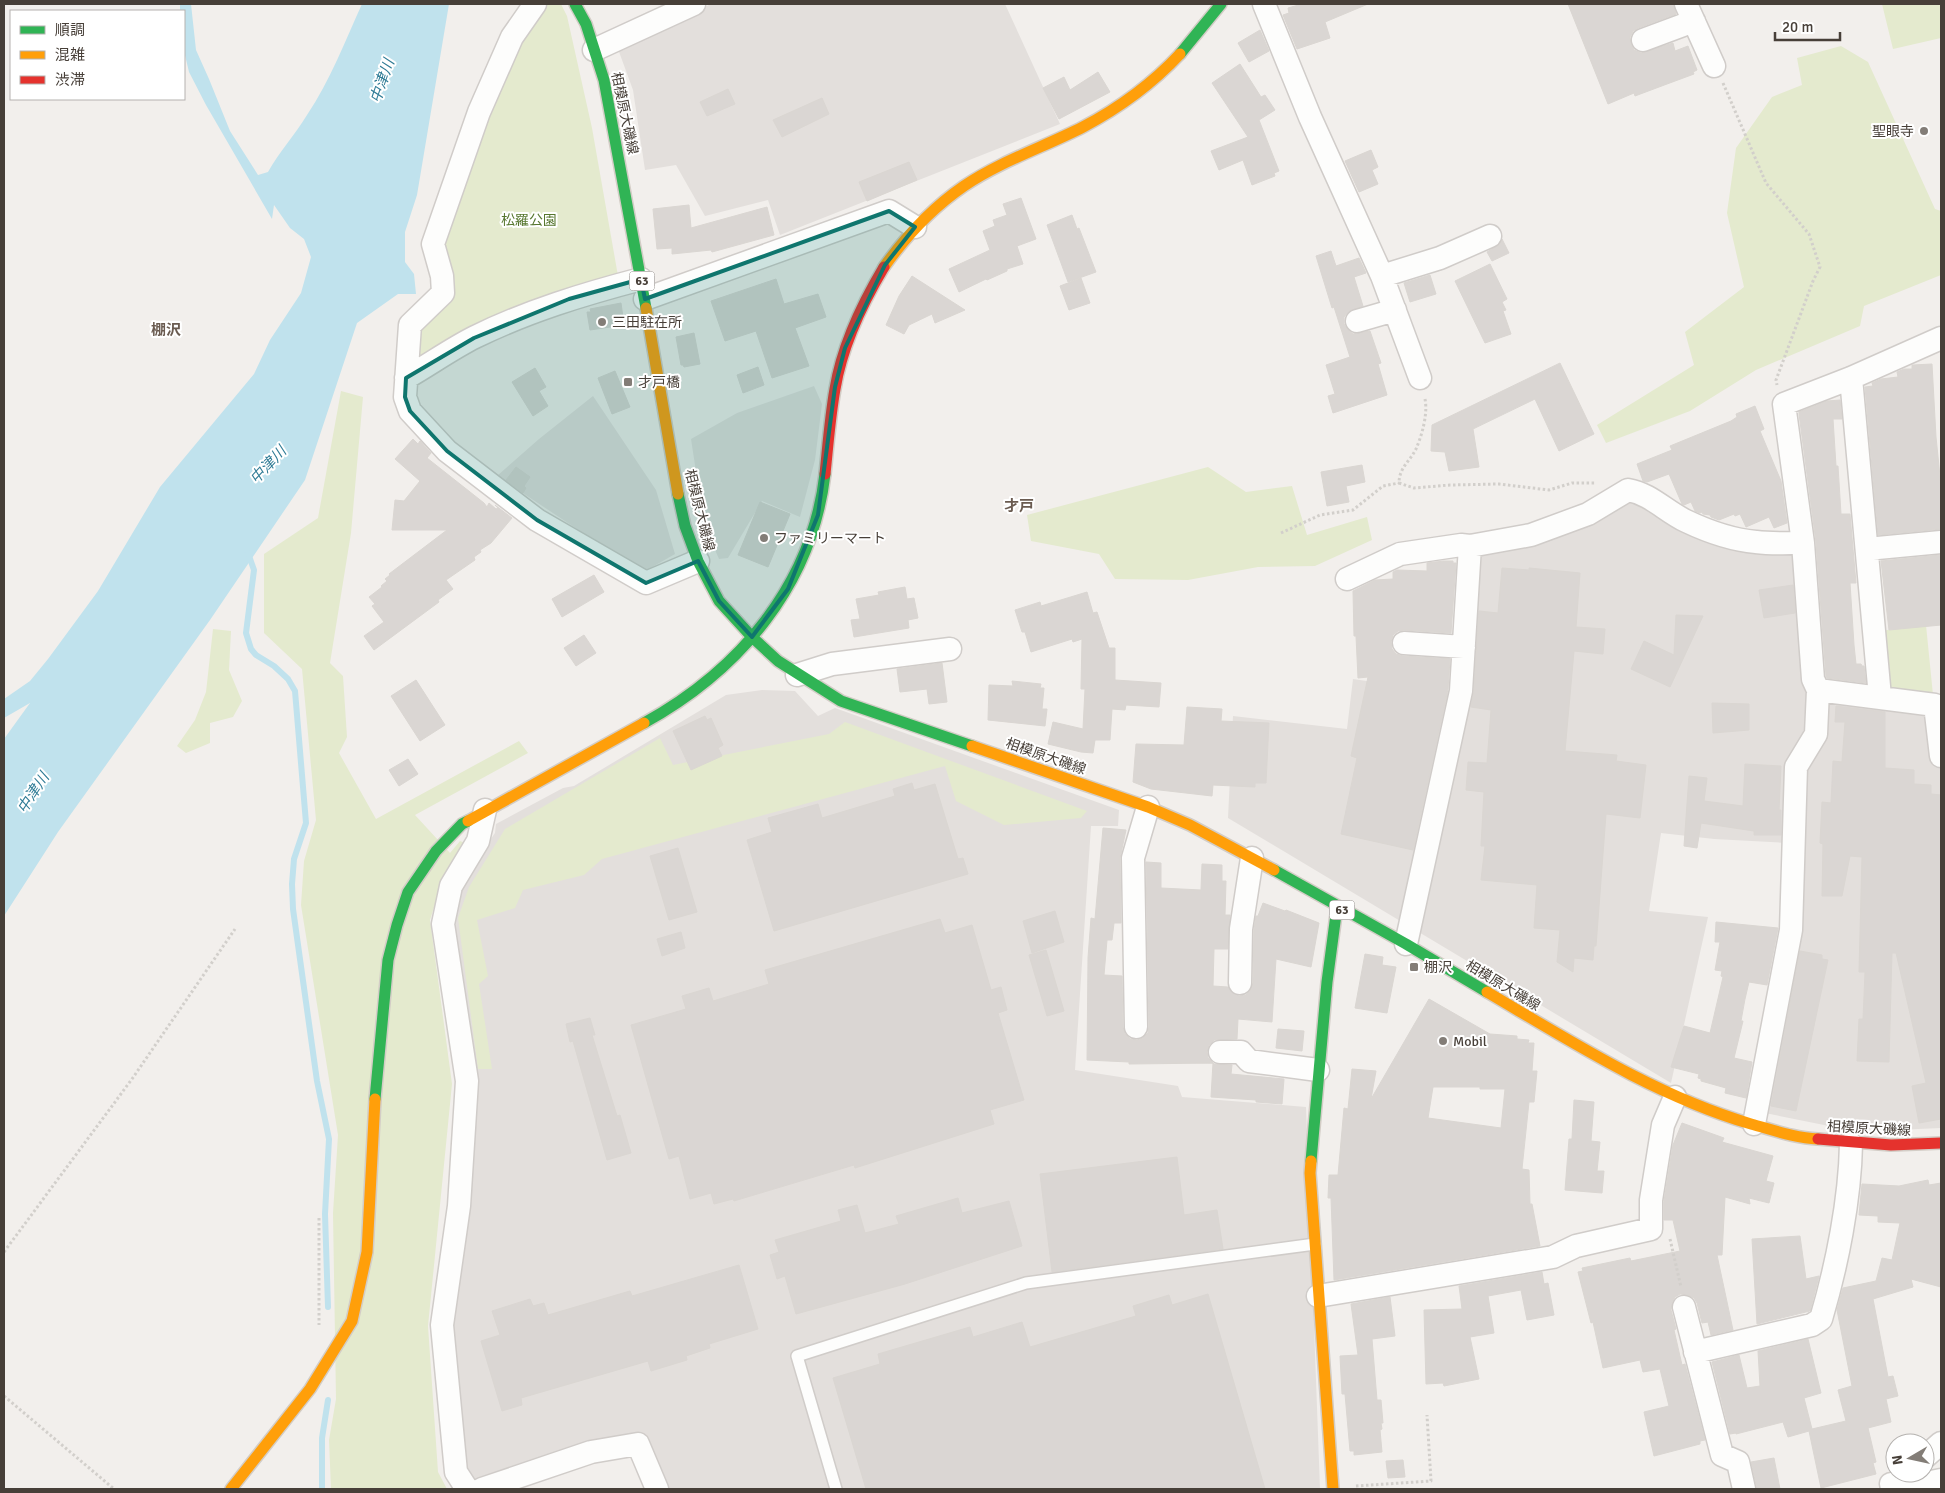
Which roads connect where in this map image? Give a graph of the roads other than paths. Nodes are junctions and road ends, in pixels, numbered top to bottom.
1 (534, 4) edge
2 (575, 4) edge
3 (694, 4) edge
4 (1221, 4) edge
5 (1264, 4) edge
6 (1690, 13) edge
7 (1643, 40) dead end
8 (594, 50) junction
9 (1714, 66) road end
10 (915, 228) junction
11 (1490, 236) dead end
12 (1382, 276) junction
13 (643, 289) junction
14 (1395, 310) junction
15 (1357, 321) dead end
16 (1941, 338) edge
17 (406, 378) junction
18 (1420, 378) road end
19 (1851, 378) junction
20 (1941, 542) edge
21 (1803, 543) junction
22 (1470, 546) junction
23 (1867, 549) junction
24 (698, 561) junction
25 (1347, 580) dead end
26 (752, 636) junction
27 (1404, 643) dead end
28 (1464, 647) junction
29 (950, 648) dead end
30 (797, 675) junction
31 (1818, 690) junction
32 (1880, 698) junction
33 (1941, 756) edge
34 (1148, 807) junction
35 (485, 810) junction
36 (1252, 858) junction
37 (1337, 907) junction
38 (1406, 944) junction
39 (1235, 970) dead end
40 (1136, 1027) dead end
41 (1220, 1052) dead end
42 (1318, 1070) junction
43 (1675, 1097) junction
44 (1754, 1124) junction
45 (1851, 1144) junction
46 (1941, 1144) edge
47 (1315, 1244) junction
48 (1318, 1296) junction
49 (1684, 1307) road end
50 (1695, 1352) junction
51 (1898, 1483) edge
52 (1926, 1483) edge
53 (231, 1489) edge
54 (467, 1489) edge
55 (482, 1489) edge
56 (657, 1489) edge
57 (836, 1489) edge
58 (1333, 1489) edge
59 (1744, 1489) edge

1 - 17 street
2 - 8 street, 相模原大磯線 / 63
3 - 8 street
4 - 10 street
5 - 12 street
6 - 7 street
6 - 9 street
8 - 13 street, 相模原大磯線 / 63
10 - 13 street
10 - 26 street
11 - 12 street
12 - 14 street
13 - 17 street
13 - 24 street, 相模原大磯線 / 63
14 - 15 street
14 - 18 street
16 - 19 street
17 - 24 street
19 - 21 street
19 - 23 street
20 - 23 street
21 - 22 street
21 - 31 street
22 - 25 street
22 - 28 street
23 - 32 street
24 - 26 street, 相模原大磯線 / 63
26 - 30 street, 相模原大磯線 / 63
26 - 35 street
27 - 28 street
28 - 38 street
29 - 30 street
30 - 34 street, 相模原大磯線 / 63
31 - 32 street
31 - 44 street
32 - 33 street
34 - 36 street, 相模原大磯線 / 63
34 - 40 street
35 - 53 street
35 - 54 street
36 - 37 street, 相模原大磯線 / 63
36 - 39 street
37 - 38 street, 相模原大磯線 / 63
37 - 42 street
38 - 43 street, 相模原大磯線 / 63
41 - 42 street
42 - 47 street
43 - 44 street, 相模原大磯線 / 63
43 - 48 street
44 - 45 street, 相模原大磯線 / 63
45 - 46 street, 相模原大磯線 / 63
45 - 50 street
47 - 48 street
47 - 57 lane
48 - 58 street
49 - 50 street
50 - 59 street
51 - 52 street
55 - 56 street

